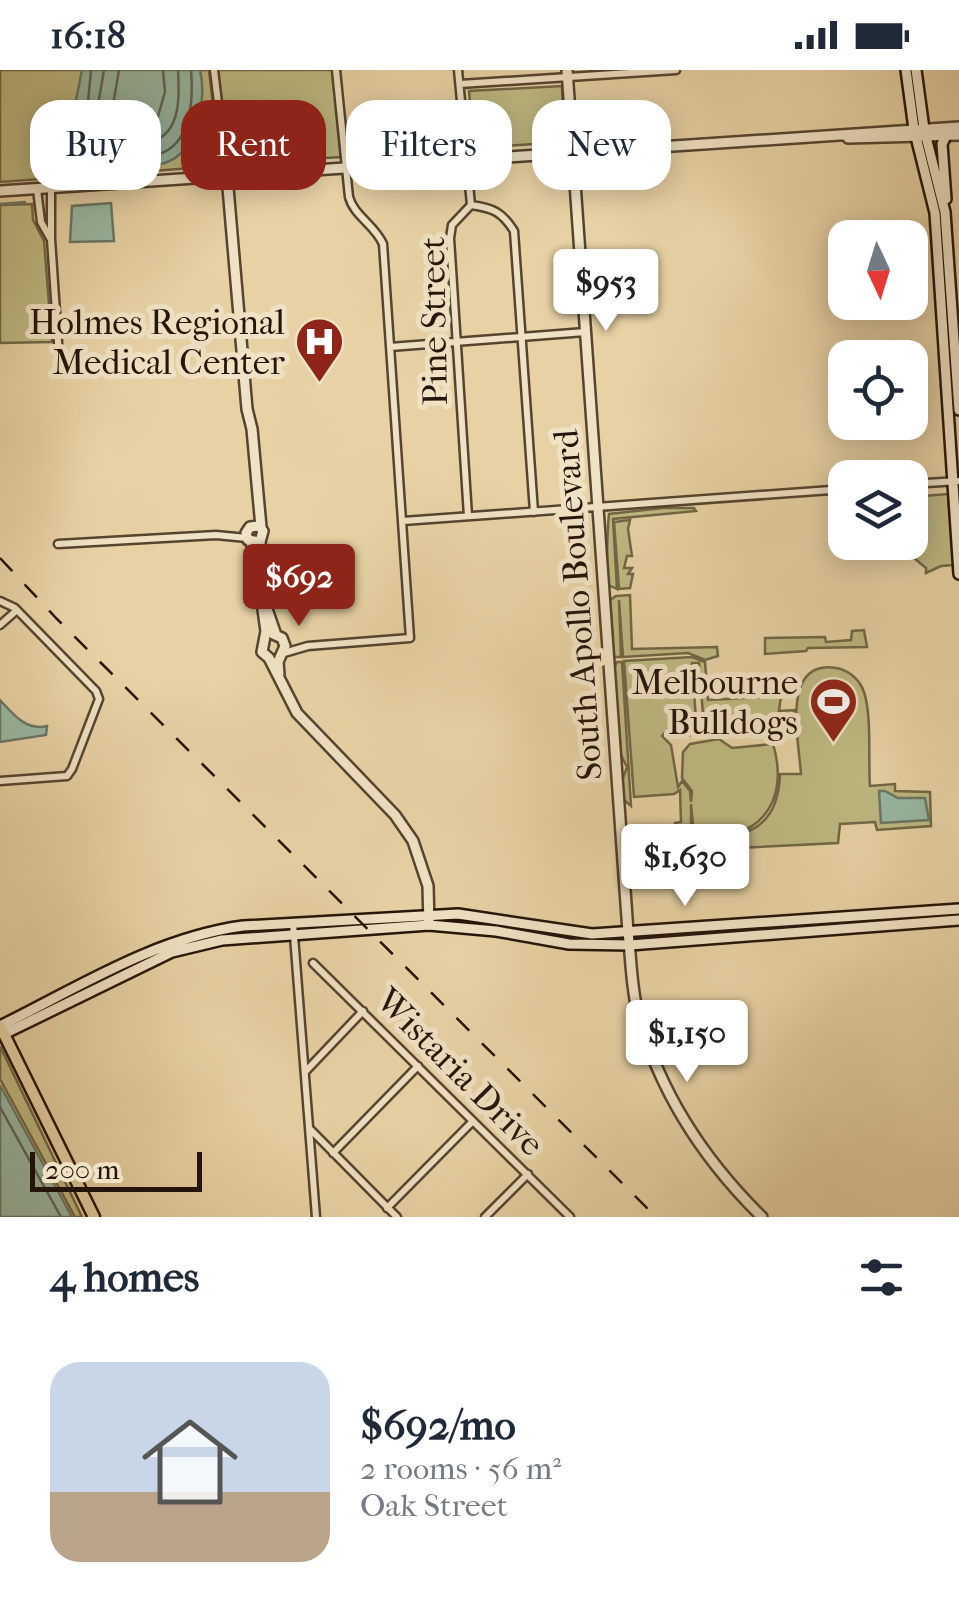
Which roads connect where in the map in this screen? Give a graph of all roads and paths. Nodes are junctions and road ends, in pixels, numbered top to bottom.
1 (214, 70) edge
2 (336, 70) edge
3 (458, 70) edge
4 (676, 70) edge
5 (906, 70) edge
6 (916, 70) edge
7 (567, 74) edge
8 (460, 84) junction
9 (218, 100) edge
10 (461, 100) edge
11 (569, 100) edge
12 (959, 126) edge
13 (920, 133) junction
14 (946, 136) junction
15 (959, 136) edge
16 (671, 148) edge
17 (346, 167) joint
18 (326, 169) edge
19 (30, 189) edge
20 (37, 190) edge
21 (50, 190) edge
22 (229, 190) edge
23 (349, 190) edge
24 (470, 190) edge
25 (576, 190) edge
26 (0, 191) edge
27 (471, 204) junction
28 (945, 212) junction
29 (50, 239) junction
30 (938, 283) junction
31 (940, 298) junction
32 (952, 304) junction
33 (953, 326) junction
34 (586, 332) junction
35 (522, 337) junction
36 (456, 342) junction
37 (390, 347) junction
38 (60, 371) dead end
39 (959, 410) edge
40 (956, 481) edge
41 (928, 483) edge
42 (828, 490) edge
43 (599, 508) junction
44 (534, 512) junction
45 (468, 516) junction
46 (403, 521) junction
47 (253, 534) junction
48 (58, 544) dead end
49 (959, 574) edge
50 (0, 601) edge
51 (17, 610) junction
52 (0, 625) edge
53 (275, 638) junction
54 (308, 646) junction
55 (282, 655) junction
56 (268, 658) junction
57 (278, 680) junction
58 (0, 781) edge
59 (959, 909) edge
60 (428, 914) junction
61 (959, 920) edge
62 (293, 922) junction
63 (429, 926) junction
64 (628, 932) junction
65 (295, 935) junction
66 (547, 935) junction
67 (630, 945) junction
68 (313, 963) dead end
69 (362, 1011) junction
70 (2, 1028) edge
71 (418, 1066) junction
72 (305, 1072) junction
73 (473, 1121) junction
74 (310, 1130) junction
75 (333, 1153) junction
76 (528, 1174) junction
77 (388, 1208) junction
78 (94, 1217) edge
79 (316, 1217) edge
80 (397, 1217) edge
81 (486, 1217) edge
82 (570, 1217) edge
83 (762, 1217) edge

1 - 9 street
2 - 17 street
3 - 8 street, Pine Street
4 - 7 street
5 - 13 street
6 - 13 street
7 - 8 street
7 - 11 street, South Apollo Boulevard
8 - 10 street, Pine Street
12 - 13 street
13 - 14 street
13 - 16 street
13 - 28 street
13 - 30 street
14 - 15 street
14 - 28 street
17 - 18 street
19 - 26 street
20 - 29 street
21 - 29 street
22 - 47 street
23 - 37 street
24 - 27 street, Pine Street
25 - 34 street, South Apollo Boulevard
27 - 35 street
27 - 36 street, Pine Street
28 - 32 street
29 - 38 street
30 - 31 street
30 - 32 street
31 - 33 street
31 - 40 street
32 - 33 street
33 - 39 street
34 - 35 street
34 - 43 street, South Apollo Boulevard
35 - 36 street
35 - 44 street
36 - 37 street
36 - 45 street, Pine Street
37 - 46 street
40 - 41 street
40 - 49 street
42 - 43 street
43 - 44 street
43 - 64 street, South Apollo Boulevard
44 - 45 street
45 - 46 street
46 - 54 street
47 - 48 street
47 - 53 street
50 - 51 street
51 - 52 street
51 - 58 street
53 - 54 street
53 - 55 street
53 - 56 street
54 - 55 street
55 - 56 street
55 - 57 street
56 - 57 street
57 - 60 street
59 - 64 street
60 - 62 street
60 - 63 street
60 - 66 street
61 - 67 street
62 - 65 street
62 - 70 street
63 - 65 street
63 - 66 street
64 - 66 street
64 - 67 street, South Apollo Boulevard
65 - 70 street
65 - 72 street
66 - 67 street
67 - 83 street, South Apollo Boulevard
68 - 69 street, Wistaria Drive
69 - 71 street, Wistaria Drive
69 - 72 street
70 - 78 main road
71 - 73 street, Wistaria Drive
71 - 75 street
72 - 74 street
73 - 76 street, Wistaria Drive
73 - 77 street
74 - 75 street
74 - 79 street
75 - 77 street
76 - 81 street
76 - 82 street, Wistaria Drive
77 - 80 street

